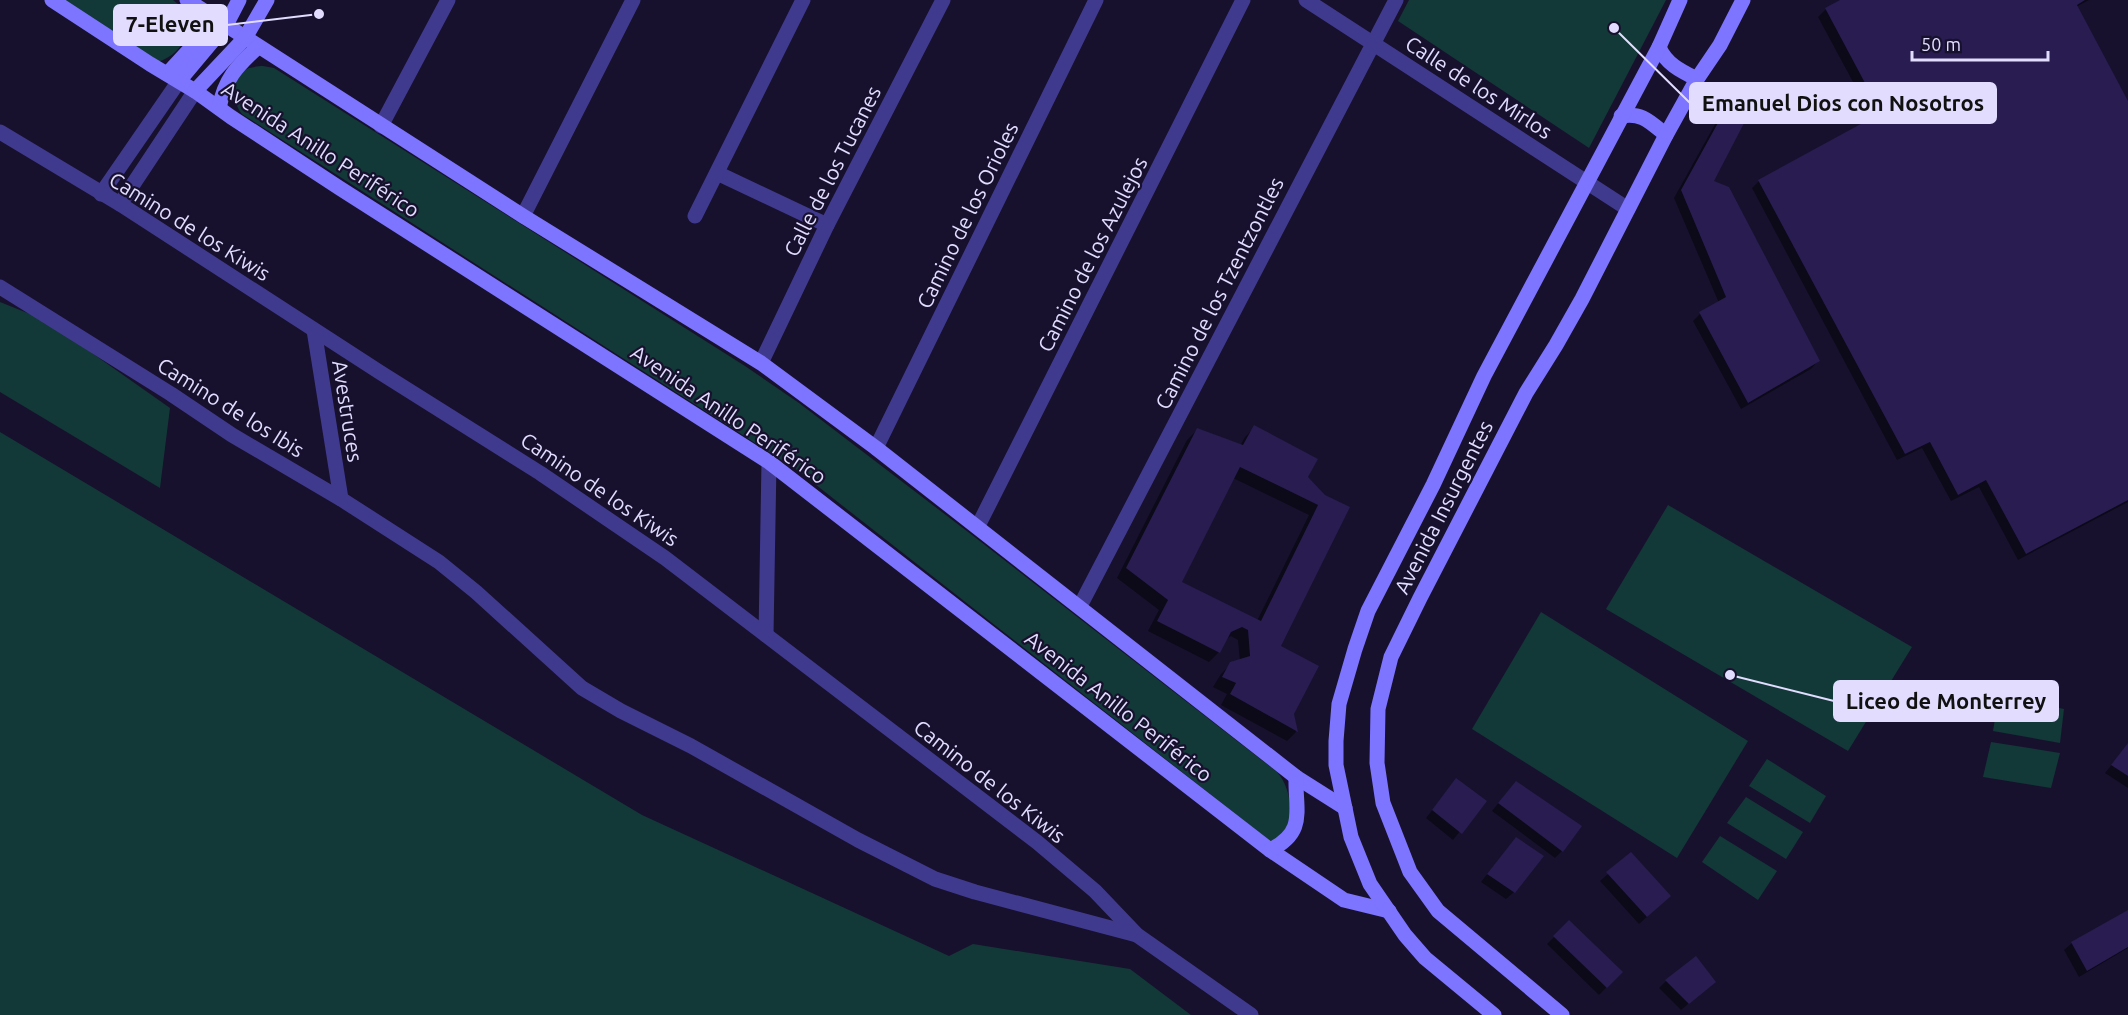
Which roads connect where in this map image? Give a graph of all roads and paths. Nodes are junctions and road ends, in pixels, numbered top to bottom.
1 (52, 0) edge
2 (187, 0) edge
3 (239, 0) edge
4 (267, 0) edge
5 (448, 0) edge
6 (633, 0) edge
7 (803, 0) edge
8 (943, 0) edge
9 (1096, 0) edge
10 (1243, 0) edge
11 (1306, 0) edge
12 (1396, 0) edge
13 (1680, 0) edge
14 (1743, 0) edge
15 (206, 12) junction
16 (226, 24) junction
17 (244, 38) junction
18 (1373, 43) junction
19 (258, 47) junction
20 (1659, 47) junction
21 (173, 77) junction
22 (1697, 79) junction
23 (195, 91) junction
24 (219, 108) junction
25 (1621, 116) junction
26 (381, 126) junction
27 (2, 134) edge
28 (1665, 135) junction
29 (717, 173) junction
30 (1588, 183) junction
31 (101, 194) junction
32 (120, 204) junction
33 (1628, 209) junction
34 (523, 216) junction
35 (696, 216) dead end
36 (827, 225) junction
37 (0, 287) edge
38 (314, 330) junction
39 (761, 363) junction
40 (876, 448) junction
41 (769, 462) junction
42 (341, 499) junction
43 (978, 526) junction
44 (440, 562) joint
45 (1080, 606) junction
46 (766, 635) junction
47 (1296, 777) junction
48 (1345, 808) junction
49 (1270, 850) junction
50 (1389, 911) junction
51 (1137, 935) junction
52 (1251, 1015) edge
53 (1494, 1015) edge
54 (1562, 1015) edge

1 - 21 street, Avenida Anillo Periférico
2 - 15 street
3 - 16 street
4 - 17 street
5 - 26 street
6 - 34 street
7 - 29 street
8 - 36 street, Calle de los Tucanes
9 - 40 street, Camino de los Orioles
10 - 43 street, Camino de los Azulejos
11 - 18 street, Calle de los Mirlos
12 - 18 street, Camino de los Tzentzontles
13 - 20 street, Avenida Insurgentes
14 - 22 street, Avenida Insurgentes
15 - 16 street
15 - 21 street
16 - 17 street
16 - 21 street
17 - 19 street
17 - 23 street
18 - 30 street, Calle de los Mirlos
18 - 45 street, Camino de los Tzentzontles
19 - 24 street
19 - 26 street
20 - 22 street
20 - 25 street, Avenida Insurgentes
21 - 23 street, Avenida Anillo Periférico
21 - 31 street
22 - 28 street, Avenida Insurgentes
23 - 24 street, Avenida Anillo Periférico
23 - 32 street
24 - 41 street, Avenida Anillo Periférico
25 - 28 street
25 - 30 street, Avenida Insurgentes
26 - 34 street
27 - 31 street, Camino de los Kiwis
28 - 33 street, Avenida Insurgentes
29 - 35 street
29 - 36 street
30 - 33 street, Calle de los Mirlos
30 - 48 street, Avenida Insurgentes
31 - 32 street, Camino de los Kiwis
32 - 38 street, Camino de los Kiwis
33 - 54 street, Avenida Insurgentes
34 - 39 street
36 - 39 street, Calle de los Tucanes
37 - 42 street, Camino de los Ibis
38 - 42 street, Avestruces
38 - 46 street, Camino de los Kiwis
39 - 40 street
40 - 43 street
41 - 46 street
41 - 49 street, Avenida Anillo Periférico
42 - 44 street, Camino de los Ibis
43 - 45 street
44 - 51 street, Camino de los Kiwis
45 - 47 street
46 - 51 street, Camino de los Kiwis
47 - 48 street
47 - 49 street
48 - 50 street, Avenida Insurgentes
49 - 50 street, Avenida Anillo Periférico
50 - 53 street, Avenida Insurgentes
51 - 52 street, Camino de los Kiwis

